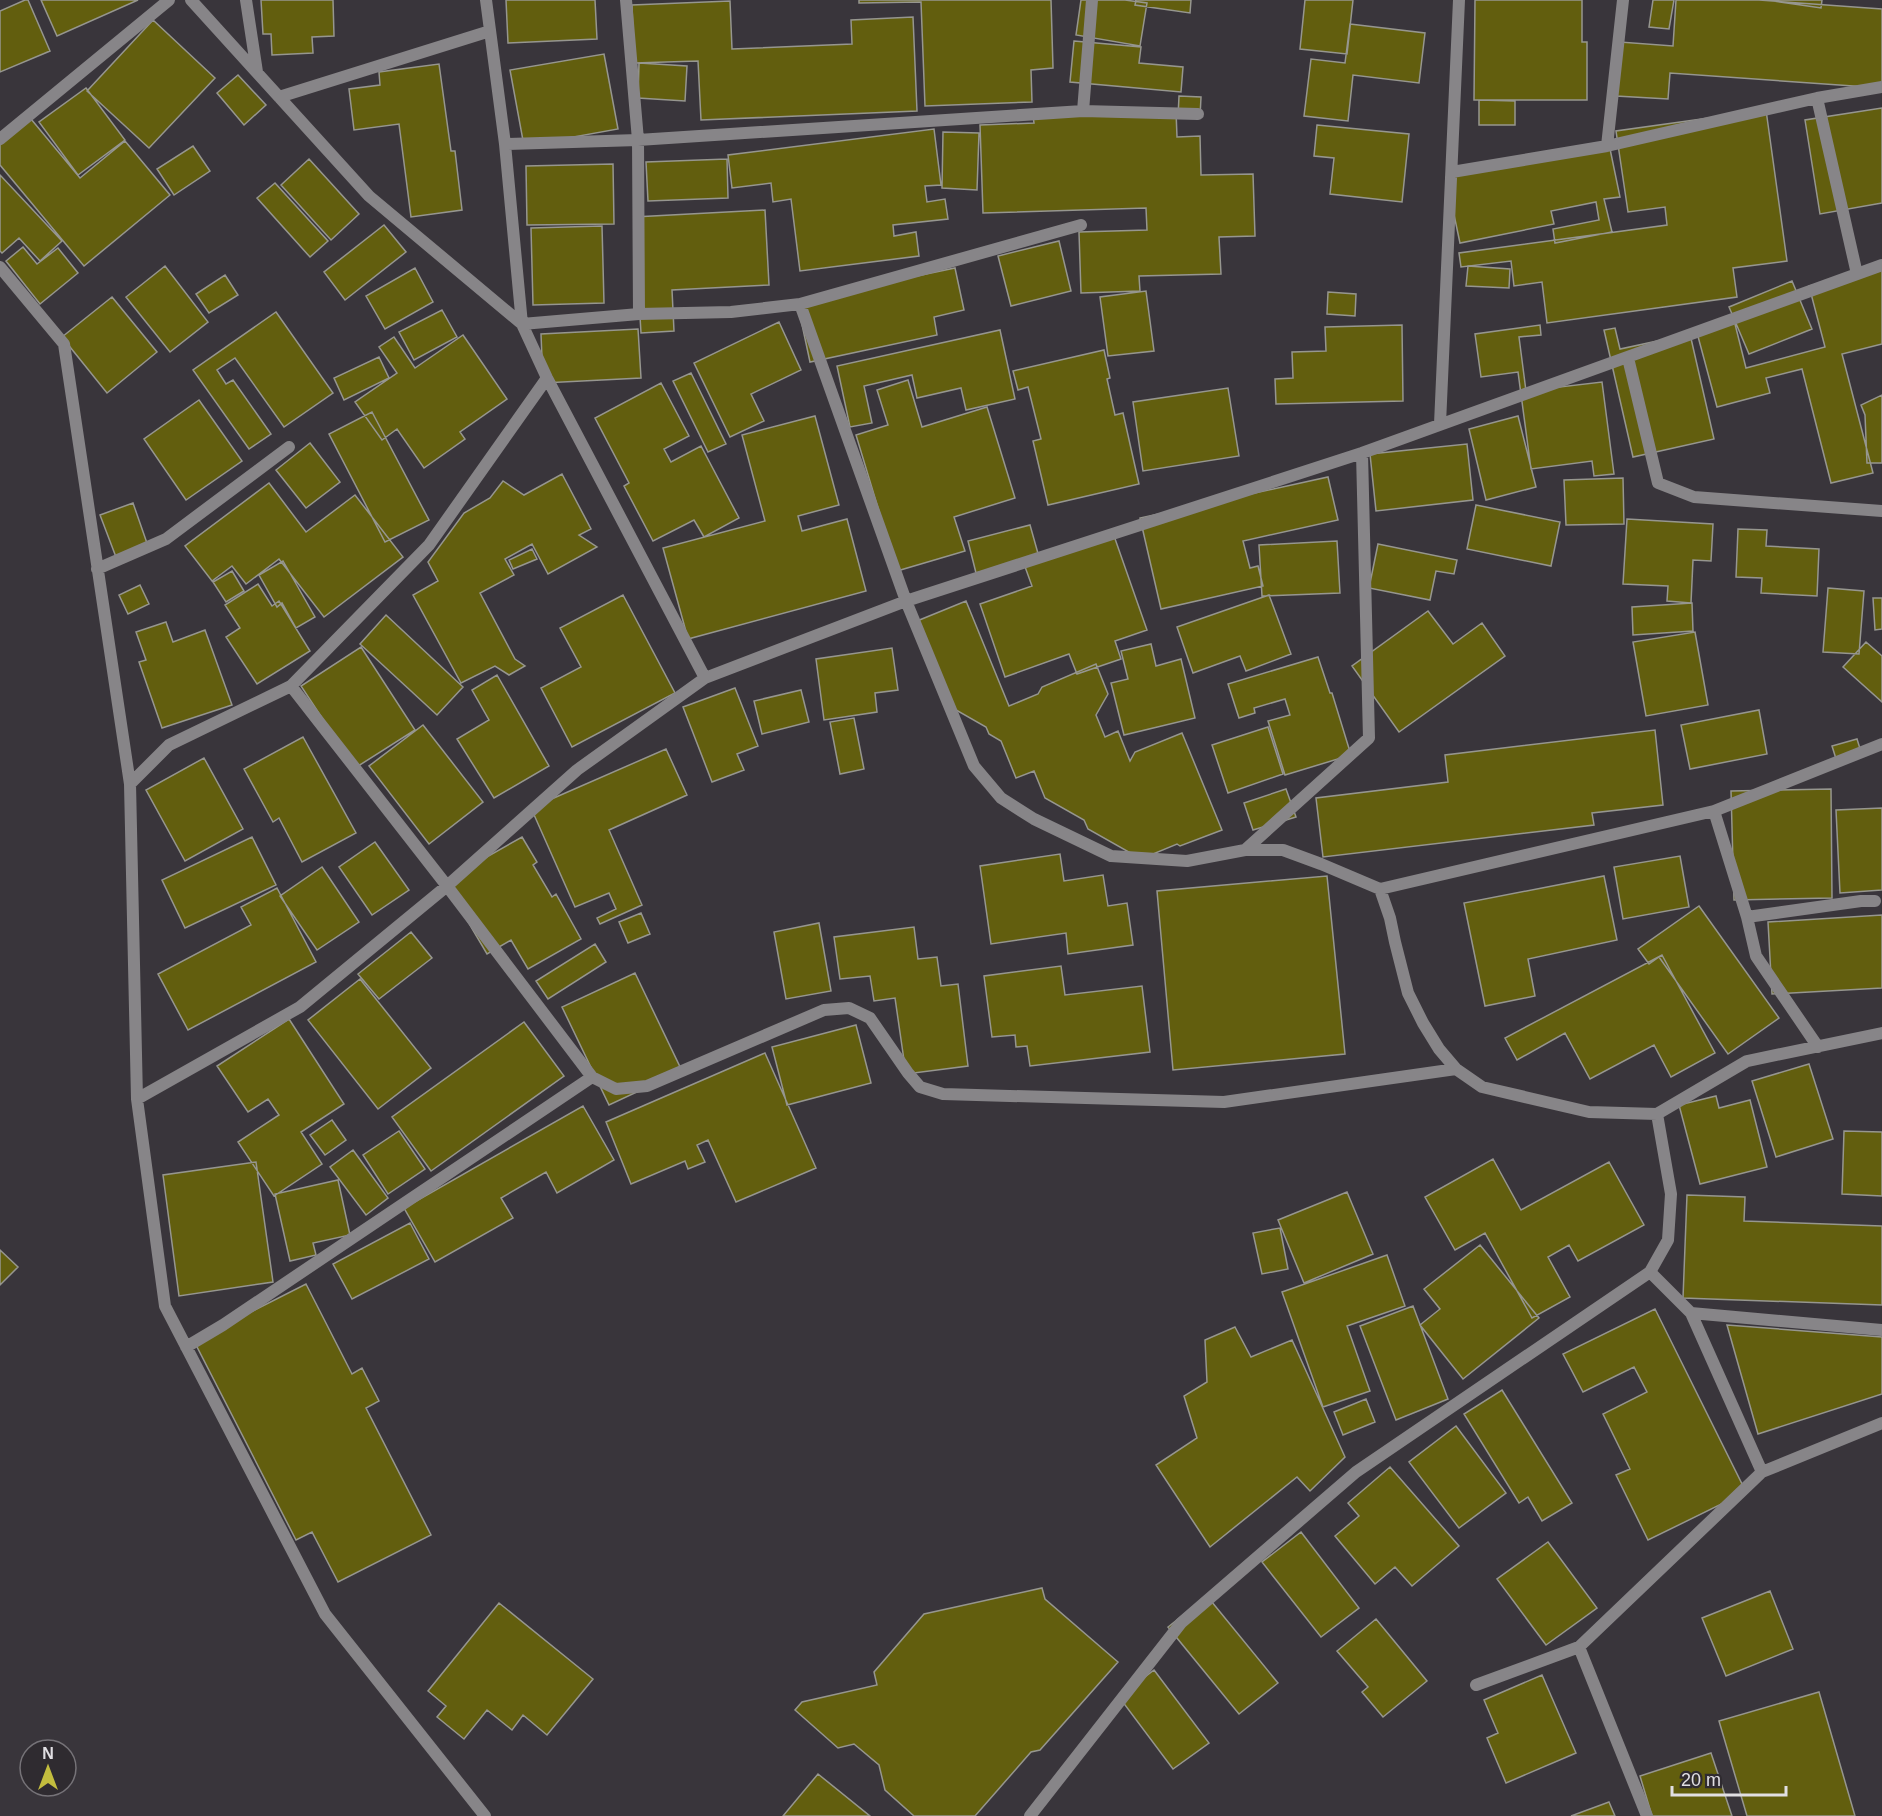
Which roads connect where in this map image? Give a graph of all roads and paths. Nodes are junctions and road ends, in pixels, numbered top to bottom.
1 (169, 0) edge
2 (191, 0) edge
3 (246, 0) edge
4 (486, 0) edge
5 (626, 0) edge
6 (1092, 0) edge
7 (1459, 0) edge
8 (1623, 0) edge
9 (490, 31) junction
10 (257, 73) junction
11 (1882, 87) edge
12 (279, 97) junction
13 (1817, 98) junction
14 (1083, 111) junction
15 (1198, 114) dead end
16 (0, 140) edge
17 (638, 140) junction
18 (506, 144) junction
19 (1607, 146) junction
20 (1452, 172) junction
21 (1081, 225) dead end
22 (1882, 265) edge
23 (0, 267) edge
24 (1857, 274) junction
25 (800, 304) junction
26 (639, 314) junction
27 (522, 324) junction
28 (1628, 357) junction
29 (547, 378) junction
30 (1440, 424) junction
31 (288, 447) dead end
32 (1362, 453) junction
33 (1882, 511) edge
34 (97, 569) junction
35 (906, 602) junction
36 (705, 678) junction
37 (291, 686) junction
38 (1882, 744) edge
39 (130, 784) junction
40 (1714, 812) junction
41 (1245, 850) junction
42 (447, 886) junction
43 (1380, 889) junction
44 (1875, 901) dead end
45 (1747, 917) junction
46 (1882, 1033) edge
47 (1818, 1047) junction
48 (1456, 1069) junction
49 (592, 1077) junction
50 (137, 1100) junction
51 (1657, 1114) junction
52 (1650, 1272) junction
53 (1691, 1313) junction
54 (1882, 1330) edge
55 (186, 1347) junction
56 (1882, 1423) edge
57 (1762, 1472) junction
58 (1580, 1647) junction
59 (1476, 1685) dead end
60 (484, 1816) edge
61 (1030, 1816) edge
62 (1647, 1816) edge

1 - 16 street
2 - 10 street
3 - 10 street
4 - 9 street
5 - 17 street
6 - 14 street
7 - 20 street
8 - 19 street
9 - 12 street
9 - 18 street
10 - 12 street
11 - 13 street
12 - 27 street
13 - 19 street
13 - 24 street
14 - 15 street
14 - 17 street
17 - 18 street
17 - 26 street
18 - 27 street
19 - 20 street
20 - 30 street
21 - 25 street
22 - 24 street
23 - 34 street
24 - 28 street
25 - 26 street
25 - 35 street
26 - 27 street
27 - 29 street
28 - 30 street
28 - 33 street
29 - 36 street
29 - 37 street
30 - 32 street
31 - 34 street
32 - 35 street
32 - 41 street
34 - 39 street
35 - 36 street
35 - 41 street
36 - 42 street
37 - 39 street
37 - 42 street
38 - 40 street
39 - 50 street
40 - 43 street
40 - 45 street
41 - 43 street
42 - 49 street
42 - 50 street
43 - 48 street
44 - 45 street
45 - 47 street
46 - 47 street
47 - 51 street
48 - 49 street
48 - 51 street
49 - 55 street
50 - 55 street
51 - 52 street
52 - 53 street
52 - 61 street
53 - 54 street
53 - 57 street
55 - 60 street
56 - 57 street
57 - 58 street
58 - 59 street
58 - 62 street

